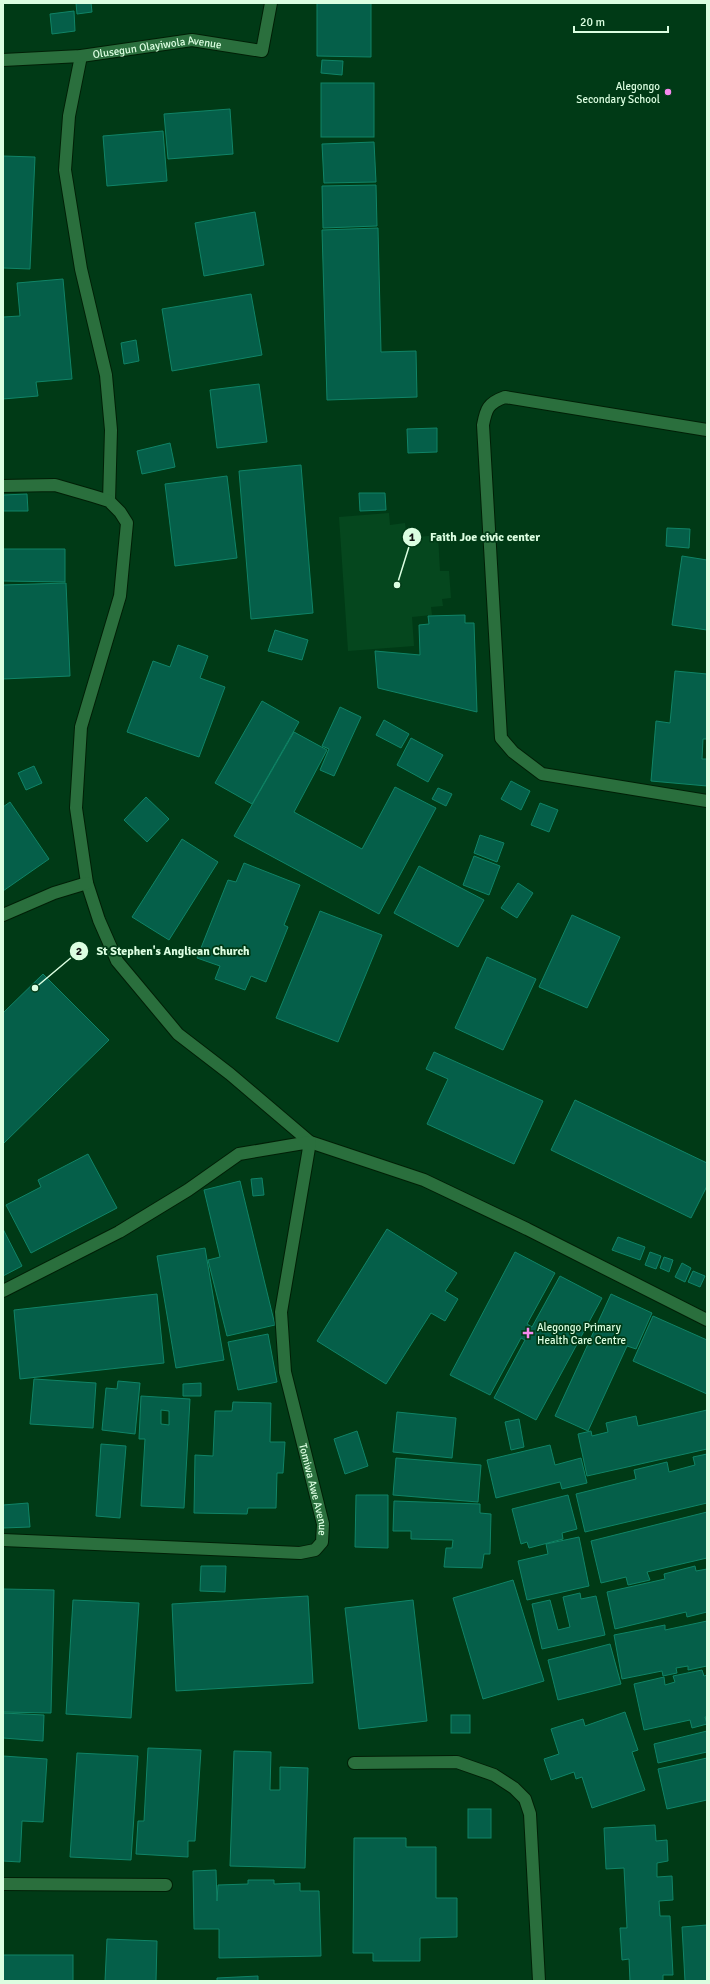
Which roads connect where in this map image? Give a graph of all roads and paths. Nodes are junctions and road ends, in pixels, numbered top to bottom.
1 (271, 3) edge
2 (81, 56) junction
3 (3, 60) edge
4 (707, 430) edge
5 (3, 486) edge
6 (109, 501) junction
7 (707, 801) edge
8 (87, 884) junction
9 (3, 915) edge
10 (310, 1142) junction
11 (3, 1291) edge
12 (707, 1320) edge
13 (3, 1540) edge
14 (354, 1763) dead end
15 (3, 1884) edge
16 (166, 1885) dead end
17 (539, 1981) edge

1 - 2 street, Olusegun Olayiwola Avenue
2 - 3 street, Olusegun Olayiwola Avenue
2 - 6 street
4 - 7 street
5 - 6 street
6 - 8 street
8 - 9 street
8 - 10 street
10 - 11 street
10 - 12 street
10 - 13 street, Tomiwa Awe Avenue
14 - 17 street
15 - 16 street

